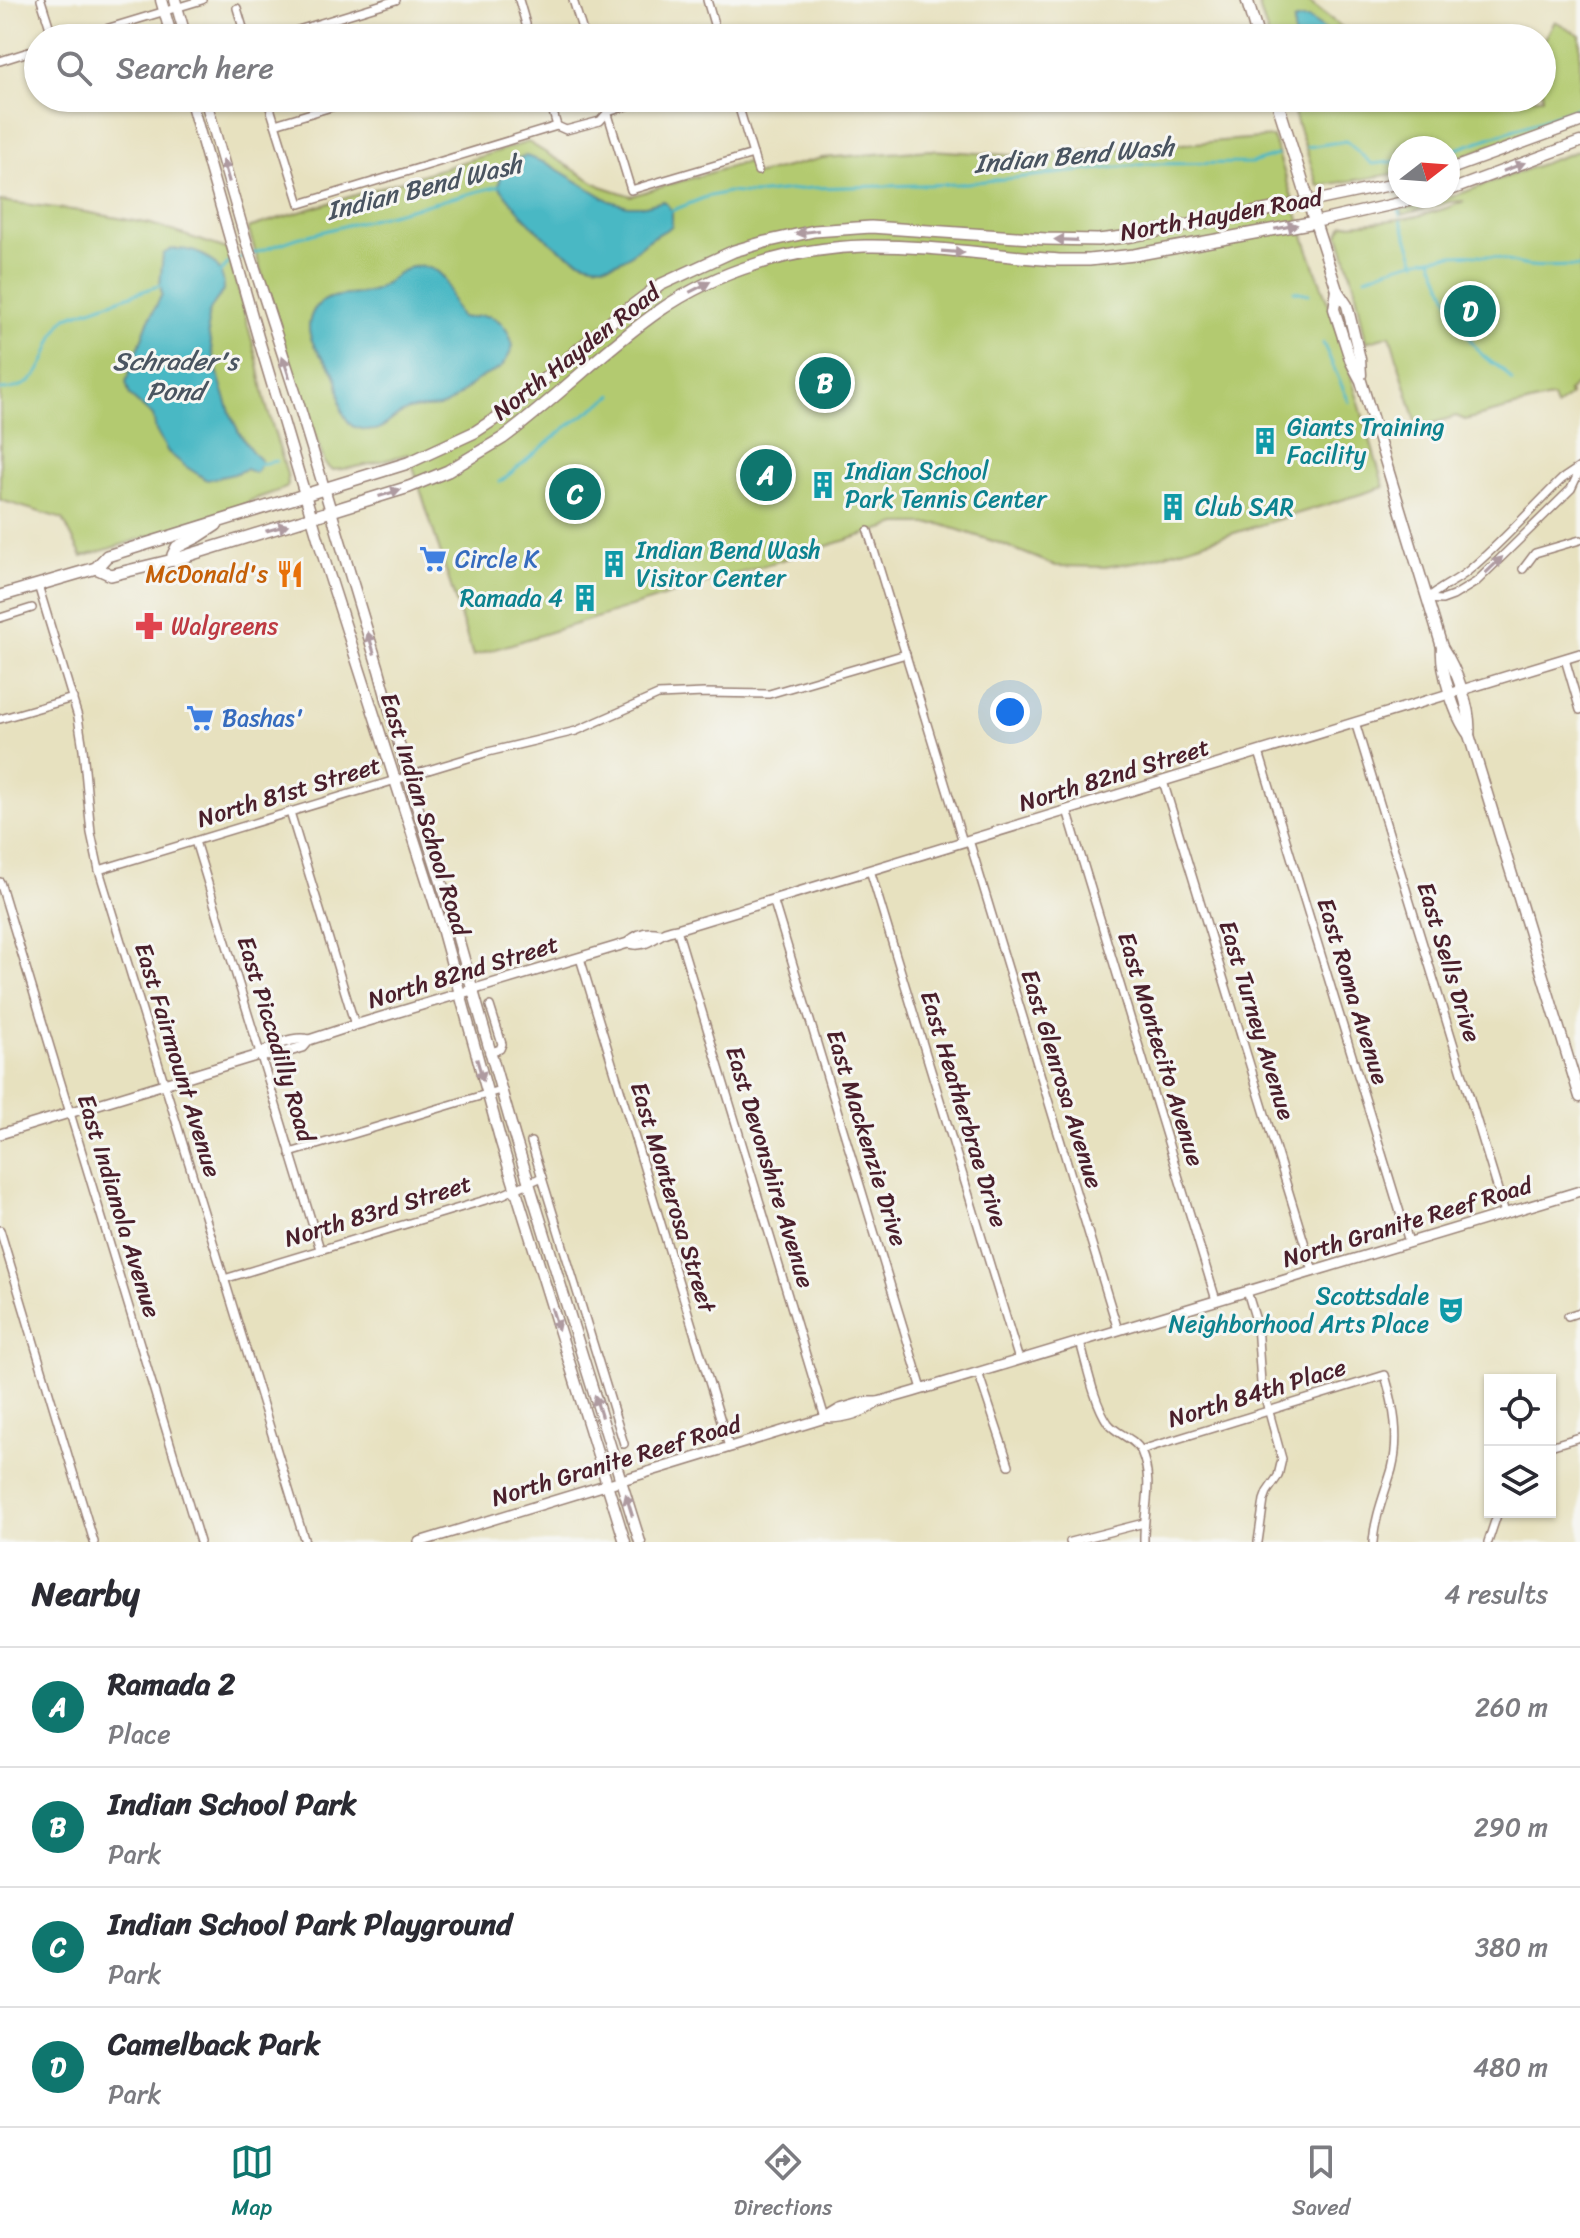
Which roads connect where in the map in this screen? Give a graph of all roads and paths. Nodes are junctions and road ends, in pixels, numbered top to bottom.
1 (41, 0) edge
2 (161, 0) edge
3 (202, 0) edge
4 (361, 0) edge
5 (396, 0) edge
6 (519, 0) edge
7 (573, 0) edge
8 (707, 0) edge
9 (1247, 0) edge
10 (376, 3) edge
11 (176, 4) edge
12 (237, 8) dead end
13 (364, 10) junction
14 (164, 12) junction
15 (49, 24) edge
16 (123, 24) edge
17 (168, 24) edge
18 (182, 24) edge
19 (242, 24) edge
20 (318, 24) edge
21 (526, 24) edge
22 (581, 24) edge
23 (714, 24) edge
24 (1254, 24) edge
25 (24, 53) edge
26 (0, 61) edge
27 (194, 112) edge
28 (209, 112) edge
29 (271, 112) edge
30 (315, 112) edge
31 (553, 112) edge
32 (608, 112) joint
33 (740, 112) edge
34 (1280, 112) edge
35 (1580, 122) edge
36 (275, 124) junction
37 (557, 126) junction
38 (1580, 142) edge
39 (753, 154) junction
40 (1460, 166) edge
41 (758, 171) dead end
42 (1388, 186) edge
43 (1460, 187) edge
44 (1309, 202) junction
45 (1388, 205) edge
46 (1315, 222) junction
47 (1580, 468) edge
48 (324, 489) junction
49 (305, 495) junction
50 (331, 511) junction
51 (226, 518) junction
52 (312, 518) junction
53 (868, 531) dead end
54 (1580, 540) edge
55 (173, 560) junction
56 (96, 568) junction
57 (1523, 569) dead end
58 (38, 585) junction
59 (5, 594) edge
60 (1427, 599) junction
61 (32, 608) dead end
62 (17, 612) junction
63 (0, 618) edge
64 (906, 654) junction
65 (1580, 654) edge
66 (1565, 659) junction
67 (1456, 692) junction
68 (73, 698) junction
69 (1580, 710) edge
70 (0, 719) edge
71 (1355, 722) junction
72 (1259, 752) junction
73 (408, 777) junction
74 (396, 781) junction
75 (1163, 781) junction
76 (1067, 810) junction
77 (290, 812) junction
78 (195, 841) junction
79 (966, 841) junction
80 (99, 870) junction
81 (870, 870) junction
82 (0, 882) edge
83 (773, 899) junction
84 (677, 929) junction
85 (580, 958) junction
86 (472, 991) junction
87 (459, 995) junction
88 (490, 1006) dead end
89 (355, 1025) junction
90 (489, 1053) junction
91 (259, 1055) junction
92 (164, 1084) junction
93 (500, 1090) junction
94 (487, 1094) junction
95 (1580, 1097) edge
96 (70, 1113) junction
97 (0, 1134) edge
98 (531, 1142) dead end
99 (290, 1153) junction
100 (542, 1177) junction
101 (528, 1183) junction
102 (516, 1189) junction
103 (1580, 1191) edge
104 (1505, 1213) junction
105 (0, 1230) edge
106 (1409, 1242) junction
107 (320, 1249) junction
108 (1313, 1271) junction
109 (224, 1279) junction
110 (1247, 1291) junction
111 (1216, 1300) junction
112 (1580, 1312) edge
113 (1568, 1316) dead end
114 (1118, 1330) junction
115 (1080, 1342) junction
116 (1019, 1360) junction
117 (978, 1372) junction
118 (922, 1389) junction
119 (1269, 1411) junction
120 (825, 1418) junction
121 (620, 1432) junction
122 (607, 1436) junction
123 (1580, 1437) edge
124 (624, 1444) dead end
125 (1556, 1444) edge
126 (729, 1447) junction
127 (1141, 1450) junction
128 (1009, 1465) dead end
129 (621, 1481) junction
130 (607, 1485) junction
131 (1496, 1518) edge
132 (1144, 1523) junction
133 (94, 1542) edge
134 (200, 1542) edge
135 (305, 1542) edge
136 (421, 1542) edge
137 (625, 1542) edge
138 (640, 1542) edge
139 (1070, 1542) edge
140 (1144, 1542) edge
141 (1258, 1542) edge
142 (1373, 1542) edge
143 (1488, 1542) edge

1 - 15 street
2 - 14 main road
3 - 11 street
4 - 13 street
5 - 10 street
6 - 21 street
7 - 22 street
8 - 23 street
9 - 24 main road
10 - 13 street
11 - 14 street
11 - 18 main road
12 - 19 street
13 - 20 street
14 - 16 street
14 - 17 main road
25 - 26 street
27 - 49 main road, East Indian School Road
48 -> 28 main road, East Indian School Road
29 - 36 street
30 - 36 street
31 - 37 street
32 - 37 street
32 - 39 street
33 - 39 street
34 - 44 main road
35 - 40 main road
36 - 37 street
43 -> 38 main road
39 - 41 street
42 - 44 main road, North Hayden Road
44 - 46 main road
44 -> 48 main road, North Hayden Road
45 - 46 main road, North Hayden Road
50 -> 46 main road, North Hayden Road
46 - 60 main road
47 - 60 street
60 -> 47 street
48 - 49 main road, North Hayden Road
48 - 50 main road, East Indian School Road
49 - 51 main road, North Hayden Road
49 - 52 main road, East Indian School Road
50 - 52 main road, North Hayden Road
73 -> 50 main road, East Indian School Road
51 - 55 main road
51 - 56 main road, North Hayden Road
55 -> 52 main road, North Hayden Road
52 - 74 main road, East Indian School Road
53 - 64 street, East Glenrosa Avenue
54 - 57 street
55 - 56 main road, North Hayden Road
56 - 58 main road, North Hayden Road
58 - 59 main road, North Hayden Road
58 - 68 street, East Fairmount Avenue
59 - 62 street, North Hayden Road
60 - 67 main road
61 - 62 street
62 - 63 street
64 - 73 street, North 81st Street
64 - 79 street, East Glenrosa Avenue
65 - 66 street, North 82nd Street
66 - 67 street, North 82nd Street
66 - 69 street
67 - 71 street, North 82nd Street
67 - 95 main road
68 - 70 street
68 - 80 street, East Fairmount Avenue
71 - 72 street, North 82nd Street
71 - 104 street, East Sells Drive
72 - 75 street, North 82nd Street
72 - 106 street, East Roma Avenue
73 - 74 street, North 81st Street
73 - 86 main road, East Indian School Road
74 - 77 street, North 81st Street
74 - 87 main road, East Indian School Road
75 - 76 street, North 82nd Street
75 - 108 street, East Turney Avenue
76 - 79 street, North 82nd Street
76 - 111 street, East Montecito Avenue
77 - 78 street, North 81st Street
77 - 89 street
78 - 80 street, North 81st Street
78 - 91 street, East Piccadilly Road
79 - 81 street, North 82nd Street
79 - 114 street, East Glenrosa Avenue
80 - 92 street, East Fairmount Avenue
81 - 83 street, North 82nd Street
81 - 116 street, East Heatherbrae Drive
82 - 96 street, East Indianola Avenue
83 - 84 street, North 82nd Street
83 - 118 street, East Mackenzie Drive
84 - 85 street, North 82nd Street
84 - 120 street, East Devonshire Avenue
85 - 86 street, North 82nd Street
85 - 126 street, East Monterosa Street
86 - 87 street, North 82nd Street
86 - 90 main road, East Indian School Road
87 - 89 street, North 82nd Street
87 -> 94 main road, East Indian School Road
88 - 90 street, East Indian School Road
89 - 91 street, North 82nd Street
90 - 93 main road, East Indian School Road
91 - 92 street, North 82nd Street
91 - 99 street, East Piccadilly Road
92 - 96 street, North 82nd Street
92 - 109 street, East Fairmount Avenue
93 - 94 street
93 - 101 main road, East Indian School Road
94 - 99 street
94 - 102 main road, East Indian School Road
96 - 97 street, North 82nd Street
96 - 134 street, East Indianola Avenue
98 - 100 street
99 - 107 street, East Piccadilly Road
100 - 101 street, North 83rd Street
100 - 121 street
101 - 102 street, North 83rd Street
122 -> 101 main road, East Indian School Road
102 - 107 street, North 83rd Street
102 -> 130 main road, East Indian School Road
103 - 104 street, North Granite Reef Road
104 - 106 street, North Granite Reef Road
105 - 133 street
106 - 108 street, North Granite Reef Road
107 - 109 street, North 83rd Street
108 - 110 street, North Granite Reef Road
109 - 135 street, East Fairmount Avenue
110 - 111 street, North Granite Reef Road
110 - 119 street
111 - 114 street, North Granite Reef Road
112 - 113 street
114 - 115 street, North Granite Reef Road
115 - 116 street, North Granite Reef Road
115 - 127 street
116 - 117 street, North Granite Reef Road
117 - 118 street, North Granite Reef Road
117 - 128 street
118 - 120 street, North Granite Reef Road
119 - 127 street, North 84th Place
119 - 141 street
119 - 142 street, North 84th Place
120 - 126 street, North Granite Reef Road
121 - 122 street
121 - 124 street
122 - 129 main road, East Indian School Road
123 - 125 street
126 - 129 street, North Granite Reef Road
127 - 132 street
129 - 130 street, North Granite Reef Road
138 -> 129 main road, East Indian School Road
130 - 136 street, North Granite Reef Road
130 - 137 main road, East Indian School Road
131 - 143 street
132 - 139 street
132 - 140 street

